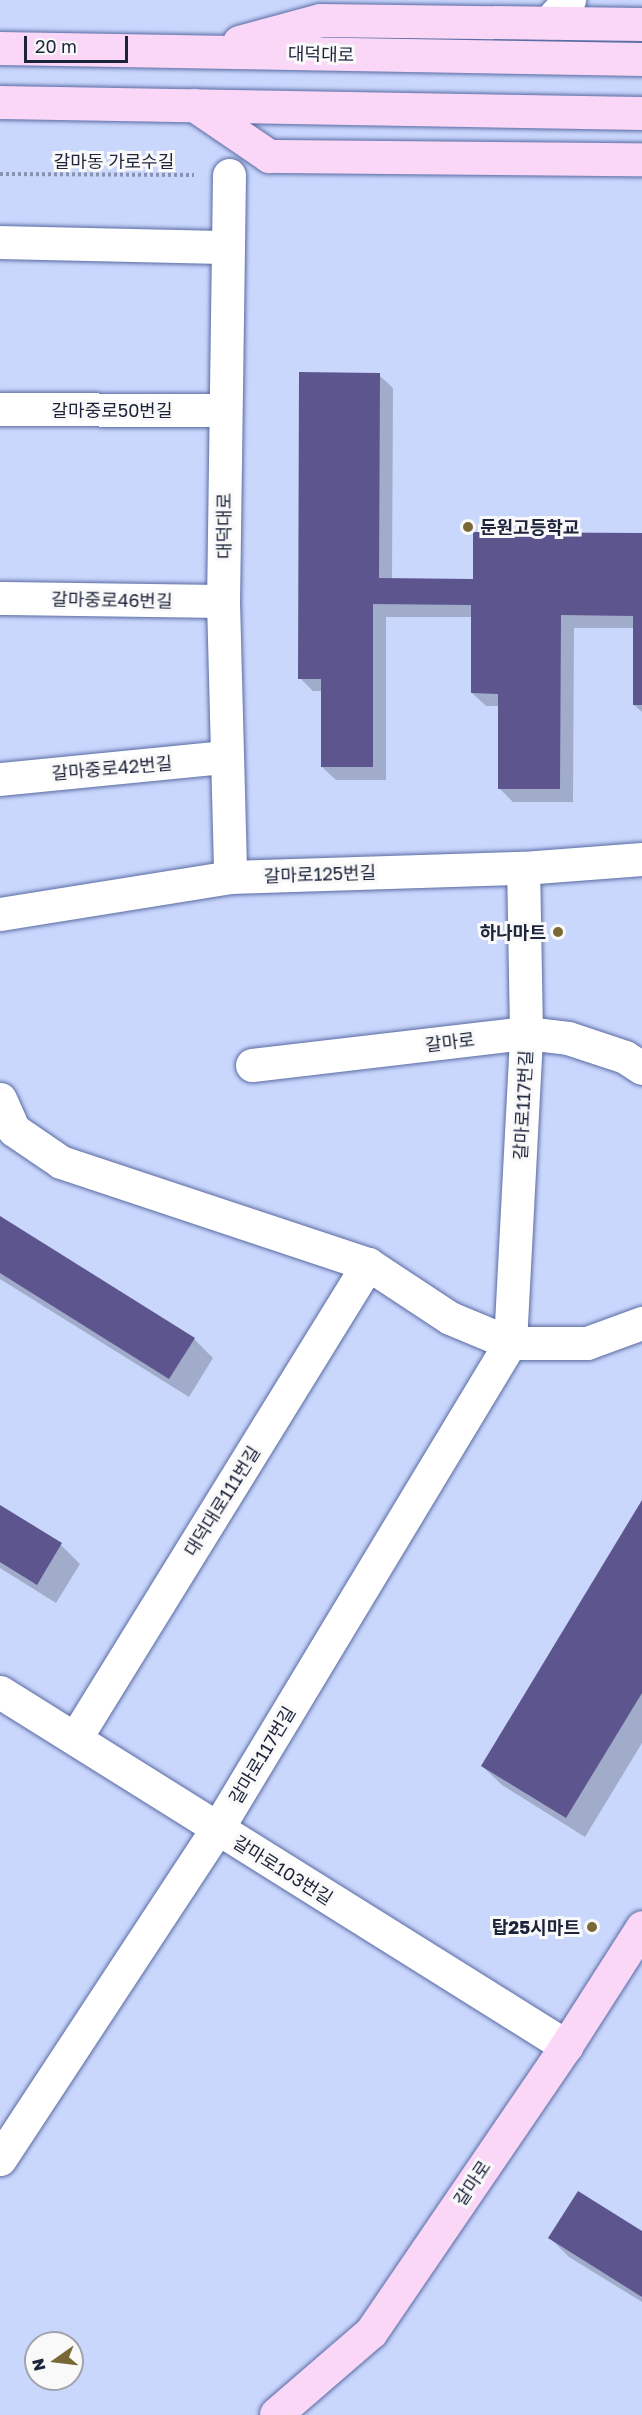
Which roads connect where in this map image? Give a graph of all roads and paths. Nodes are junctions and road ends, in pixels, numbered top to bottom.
1 (559, 11) edge
2 (642, 24) edge
3 (0, 48) edge
4 (201, 52) junction
5 (642, 59) edge
6 (0, 102) edge
7 (194, 105) junction
8 (641, 113) edge
9 (506, 159) junction
10 (642, 159) edge
11 (0, 174) edge
12 (229, 175) joint
13 (0, 242) edge
14 (228, 247) junction
15 (0, 410) edge
16 (225, 410) junction
17 (0, 598) edge
18 (223, 601) junction
19 (224, 757) junction
20 (0, 778) edge
21 (642, 860) edge
22 (523, 868) junction
23 (230, 877) junction
24 (0, 914) edge
25 (526, 1033) junction
26 (252, 1065) dead end
27 (642, 1068) edge
28 (0, 1099) edge
29 (368, 1264) junction
30 (642, 1323) edge
31 (510, 1343) junction
32 (0, 1692) edge
33 (76, 1737) junction
34 (217, 1829) junction
35 (642, 1927) edge
36 (566, 2046) junction
37 (0, 2159) edge
38 (275, 2415) edge

1 - 2 main road
1 - 4 main road
3 - 4 main road, 대덕대로
4 - 5 main road, 대덕대로
6 - 7 main road
7 - 8 main road
7 - 9 main road
8 - 9 main road
9 - 10 main road
11 - 12 path, 갈마동 가로수길
12 - 14 street, 대덕대로
13 - 14 street
14 - 16 street, 대덕대로
15 - 16 street, 갈마중로50번길
16 - 18 street, 대덕대로
17 - 18 street, 갈마중로46번길
18 - 19 street, 대덕대로
19 - 20 street, 갈마중로42번길
19 - 23 street, 대덕대로
21 - 22 street, 갈마로125번길
22 - 23 street, 갈마로125번길
22 - 25 street, 갈마로117번길
23 - 24 street, 갈마로125번길
25 - 26 street, 갈마로
25 - 27 street, 갈마로
25 - 31 street, 갈마로117번길
28 - 29 street
29 - 31 street
29 - 33 street, 대덕대로111번길
30 - 31 street
31 - 34 street, 갈마로117번길
32 - 33 street, 갈마로103번길
33 - 34 street, 갈마로103번길
34 - 36 street, 갈마로103번길
34 - 37 street, 갈마로117번길
35 - 36 main road, 갈마로
36 - 38 main road, 갈마로

